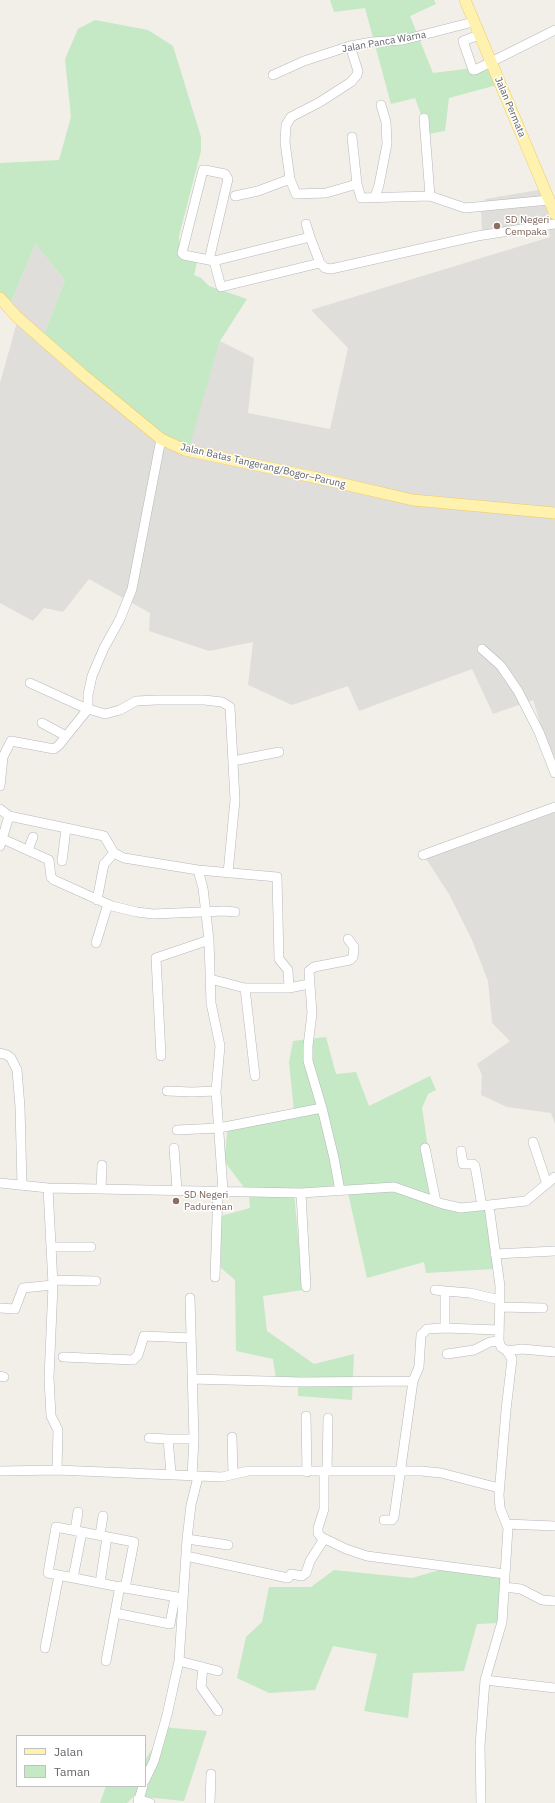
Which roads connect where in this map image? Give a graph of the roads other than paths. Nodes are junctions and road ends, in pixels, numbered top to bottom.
1 (465, 0) edge
2 (474, 22) junction
3 (555, 30) edge
4 (479, 35) junction
5 (350, 46) junction
6 (491, 62) junction
7 (273, 75) dead end
8 (381, 105) dead end
9 (424, 118) dead end
10 (352, 138) dead end
11 (290, 179) junction
12 (357, 184) junction
13 (235, 196) dead end
14 (430, 196) junction
15 (375, 197) junction
16 (550, 200) junction
17 (555, 214) edge
18 (306, 224) dead end
19 (555, 224) edge
20 (310, 237) junction
21 (211, 260) junction
22 (320, 263) junction
23 (0, 298) edge
24 (161, 438) junction
25 (555, 513) edge
26 (482, 648) dead end
27 (30, 682) dead end
28 (88, 709) junction
29 (42, 723) dead end
30 (66, 736) junction
31 (279, 752) dead end
32 (233, 762) junction
33 (1, 769) edge
34 (555, 773) edge
35 (0, 786) edge
36 (555, 807) edge
37 (0, 809) edge
38 (9, 816) junction
39 (66, 829) junction
40 (33, 837) dead end
41 (2, 843) edge
42 (28, 850) junction
43 (114, 853) junction
44 (423, 855) dead end
45 (62, 861) dead end
46 (198, 870) junction
47 (228, 873) junction
48 (97, 900) junction
49 (108, 904) junction
50 (206, 912) junction
51 (235, 912) dead end
52 (348, 939) dead end
53 (209, 940) junction
54 (96, 943) dead end
55 (210, 979) junction
56 (309, 984) junction
57 (245, 988) junction
58 (289, 988) junction
59 (0, 1053) edge
60 (161, 1056) dead end
61 (256, 1076) dead end
62 (167, 1091) dead end
63 (216, 1091) junction
64 (322, 1108) junction
65 (219, 1128) junction
66 (177, 1130) dead end
67 (533, 1142) dead end
68 (174, 1148) dead end
69 (425, 1148) dead end
70 (462, 1151) dead end
71 (102, 1165) dead end
72 (555, 1177) edge
73 (0, 1183) edge
74 (547, 1184) junction
75 (22, 1185) junction
76 (48, 1188) junction
77 (101, 1189) junction
78 (177, 1190) junction
79 (220, 1191) junction
80 (340, 1191) junction
81 (301, 1193) junction
82 (436, 1202) junction
83 (485, 1206) junction
84 (51, 1247) junction
85 (91, 1247) dead end
86 (555, 1251) edge
87 (495, 1254) junction
88 (216, 1277) dead end
89 (96, 1281) dead end
90 (53, 1283) junction
91 (306, 1287) dead end
92 (435, 1290) dead end
93 (445, 1291) junction
94 (190, 1298) dead end
95 (500, 1303) junction
96 (0, 1308) edge
97 (543, 1308) dead end
98 (445, 1328) junction
99 (498, 1330) junction
100 (191, 1338) junction
101 (498, 1341) junction
102 (507, 1351) junction
103 (555, 1352) edge
104 (447, 1354) dead end
105 (63, 1357) dead end
106 (192, 1379) junction
107 (413, 1381) junction
108 (306, 1416) dead end
109 (328, 1418) dead end
110 (232, 1437) dead end
111 (149, 1438) dead end
112 (168, 1439) junction
113 (194, 1439) junction
114 (57, 1470) junction
115 (0, 1471) edge
116 (326, 1471) junction
117 (402, 1471) junction
118 (307, 1472) junction
119 (171, 1473) junction
120 (233, 1474) junction
121 (195, 1476) junction
122 (499, 1488) junction
123 (78, 1512) dead end
124 (103, 1516) dead end
125 (384, 1520) dead end
126 (507, 1524) junction
127 (555, 1526) edge
128 (79, 1531) junction
129 (104, 1536) junction
130 (187, 1539) junction
131 (324, 1539) junction
132 (228, 1545) dead end
133 (186, 1556) junction
134 (505, 1574) junction
135 (59, 1575) junction
136 (74, 1578) junction
137 (100, 1583) junction
138 (122, 1587) junction
139 (504, 1587) junction
140 (179, 1597) junction
141 (555, 1601) edge
142 (115, 1613) junction
143 (46, 1648) dead end
144 (106, 1661) dead end
145 (179, 1661) junction
146 (203, 1667) junction
147 (218, 1671) dead end
148 (485, 1680) junction
149 (555, 1688) edge
150 (218, 1711) dead end
151 (211, 1774) dead end
152 (146, 1778) edge
153 (143, 1787) edge
154 (138, 1801) edge
155 (150, 1803) edge
156 (210, 1803) edge
157 (481, 1803) edge

1 - 2 main road, Jalan Permata
2 - 4 main road, Jalan Permata
2 - 5 street, Jalan Panca Warna
3 - 6 street
4 - 6 main road, Jalan Permata
4 - 6 street
5 - 7 street, Jalan Panca Warna
5 - 11 street
6 - 16 main road, Jalan Permata
8 - 15 street
9 - 14 street
10 - 12 street
11 - 12 street
11 - 13 street
12 - 15 street
14 - 15 street
14 - 16 street
16 - 17 main road, Jalan Permata
18 - 20 street
19 - 22 street
20 - 21 street
20 - 22 street
21 - 21 street
21 - 22 street
23 - 24 main road, Jalan Batas Tangerang/Bogor–Parung
24 - 25 main road, Jalan Batas Tangerang/Bogor–Parung
24 - 28 street
26 - 34 street
27 - 28 street
28 - 30 street
28 - 32 street
29 - 30 street
30 - 33 street
31 - 32 street
32 - 47 street
33 - 35 street
36 - 44 street
37 - 38 street
38 - 39 street
38 - 41 street
39 - 43 street
39 - 45 street
40 - 42 street
41 - 42 street
42 - 48 street
43 - 46 street
43 - 48 street
46 - 47 street
46 - 50 street
47 - 58 street
48 - 49 street
49 - 50 street
49 - 54 street
50 - 51 street
50 - 53 street
52 - 56 street
53 - 55 street
53 - 60 street
55 - 57 street
55 - 63 street
56 - 58 street
56 - 64 street
57 - 58 street
57 - 61 street
59 - 75 street
62 - 63 street
63 - 65 street
64 - 65 street
64 - 80 street
65 - 66 street
65 - 79 street
67 - 74 street
68 - 78 street
69 - 82 street
70 - 83 street
71 - 77 street
72 - 74 street
73 - 75 street
74 - 83 street
75 - 76 street
76 - 77 street
76 - 84 street
77 - 78 street
78 - 79 street
79 - 81 street
79 - 88 street
80 - 81 street
80 - 82 street
81 - 91 street
82 - 83 street
83 - 87 street
84 - 85 street
84 - 90 street
86 - 87 street
87 - 95 street
89 - 90 street
90 - 96 street
90 - 114 street
92 - 93 street
93 - 95 street
93 - 98 street
94 - 100 street
95 - 97 street
95 - 99 street
98 - 99 street
98 - 107 street
99 - 101 street
100 - 105 street
100 - 106 street
101 - 102 street
101 - 104 street
102 - 103 street
102 - 122 street
106 - 107 street
106 - 113 street
107 - 117 street
108 - 118 street
109 - 116 street
110 - 120 street
111 - 112 street
112 - 113 street
112 - 119 street
113 - 121 street
114 - 115 street
114 - 119 street
116 - 117 street
116 - 118 street
116 - 131 street
117 - 122 street
117 - 125 street
118 - 120 street
119 - 121 street
120 - 121 street
121 - 130 street
122 - 126 street
123 - 128 street
124 - 129 street
126 - 127 street
126 - 134 street
128 - 129 street
128 - 135 street
128 - 136 street
129 - 137 street
129 - 138 street
130 - 132 street
130 - 133 street
131 - 133 street
131 - 134 street
133 - 140 street
134 - 139 street
135 - 136 street
135 - 143 street
136 - 137 street
137 - 138 street
138 - 140 street
138 - 142 street
139 - 141 street
139 - 148 street
140 - 142 street
140 - 145 street
142 - 144 street
145 - 146 street
145 - 152 street
146 - 147 street
146 - 150 street
148 - 149 street
148 - 157 street
151 - 156 street
153 - 154 street
154 - 155 street

